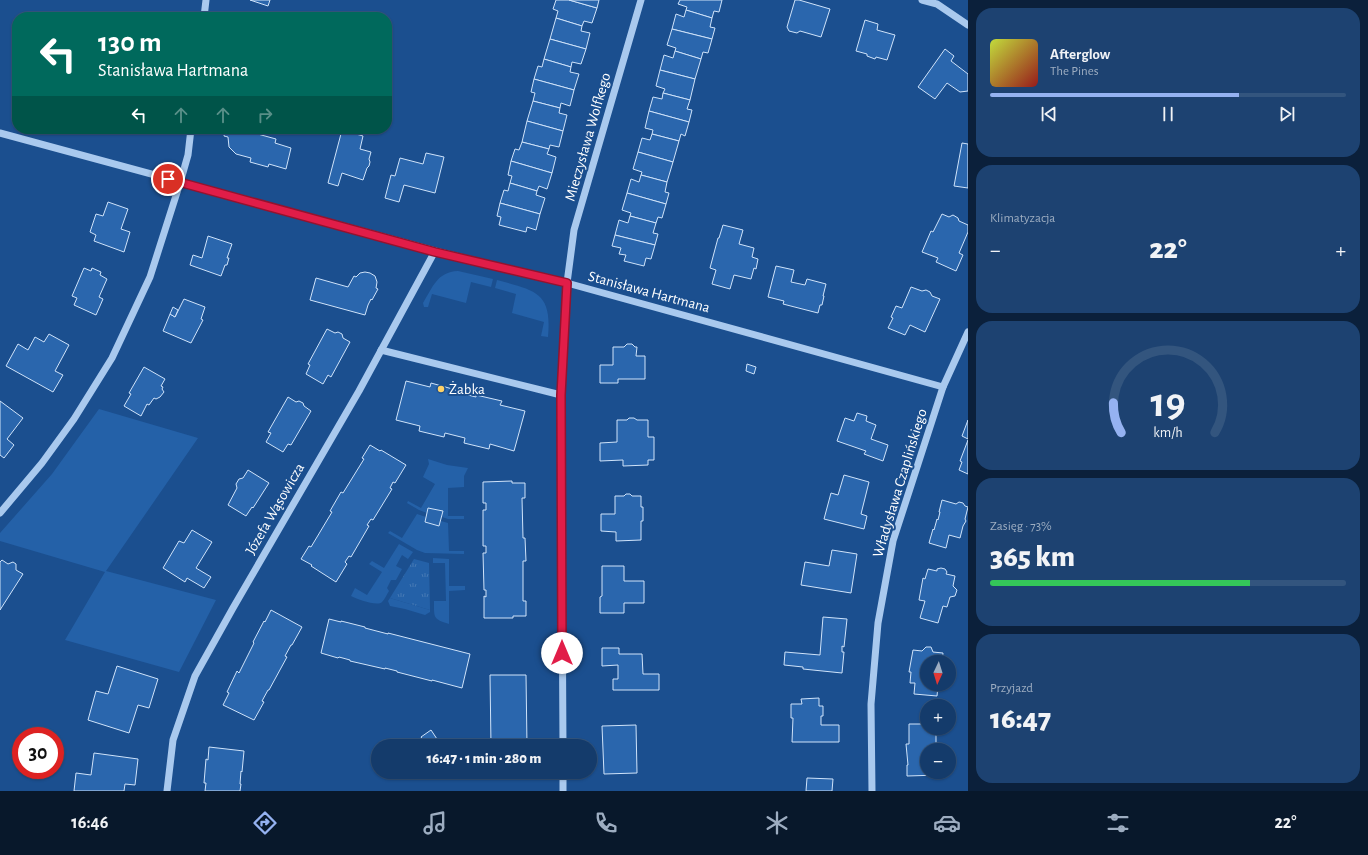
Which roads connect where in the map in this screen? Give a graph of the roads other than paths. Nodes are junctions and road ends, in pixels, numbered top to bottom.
1 (206, 0) edge
2 (640, 0) edge
3 (922, 0) edge
4 (205, 12) edge
5 (968, 25) edge
6 (0, 132) edge
7 (190, 134) edge
8 (180, 183) junction
9 (435, 252) junction
10 (567, 283) junction
11 (968, 332) edge
12 (380, 350) junction
13 (943, 387) junction
14 (561, 395) junction
15 (0, 513) edge
16 (563, 739) edge
17 (563, 779) edge
18 (167, 791) edge
19 (563, 791) edge
20 (872, 791) edge

1 - 4 street
2 - 10 street, Mieczysława Wolfkego
3 - 5 street
6 - 8 street, Stanisława Hartmana
7 - 8 street
8 - 9 street, Stanisława Hartmana
8 - 15 street
9 - 10 street, Stanisława Hartmana
9 - 12 street, Józefa Wąsowicza
10 - 13 street, Stanisława Hartmana
10 - 14 street, Mieczysława Wolfkego
11 - 13 street, Władysława Czaplińskiego
12 - 14 street
12 - 18 street, Józefa Wąsowicza
13 - 20 street, Władysława Czaplińskiego
14 - 16 street, Mieczysława Wolfkego
17 - 19 street

